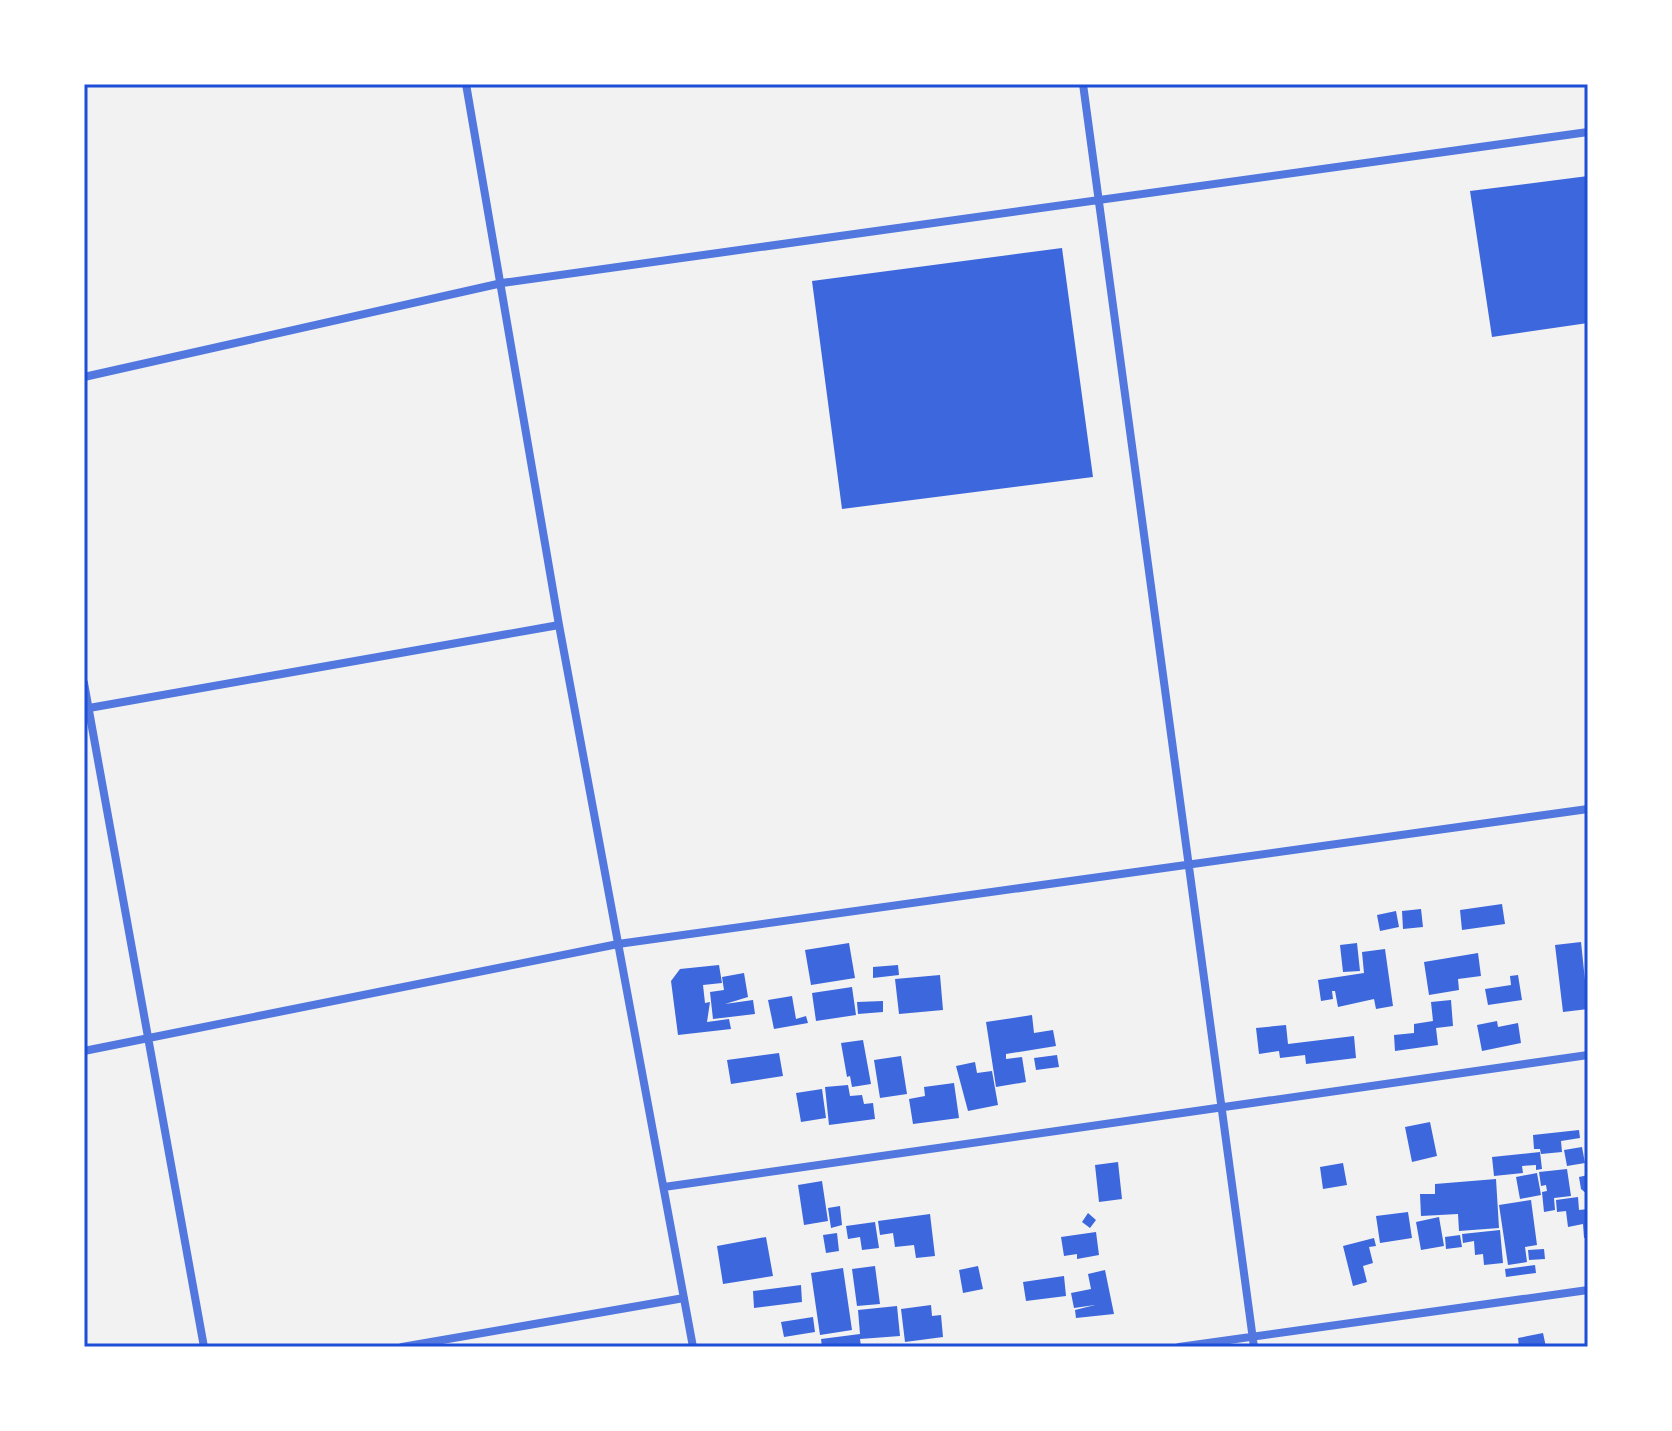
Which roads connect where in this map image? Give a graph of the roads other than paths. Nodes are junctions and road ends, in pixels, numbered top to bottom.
1 (466, 84) edge
2 (1083, 84) edge
3 (1588, 132) edge
4 (1098, 202) junction
5 (502, 283) junction
6 (84, 377) edge
7 (559, 625) junction
8 (84, 683) edge
9 (89, 708) junction
10 (88, 724) edge
11 (1588, 809) edge
12 (1187, 864) junction
13 (618, 944) junction
14 (147, 1038) junction
15 (84, 1051) edge
16 (1588, 1055) edge
17 (1220, 1105) junction
18 (664, 1187) junction
19 (1588, 1290) edge
20 (684, 1298) junction
21 (1252, 1337) junction
22 (204, 1347) edge
23 (402, 1347) edge
24 (693, 1347) edge
25 (1179, 1347) edge
26 (1254, 1347) edge

1 - 5 street
2 - 4 street
3 - 4 street
4 - 5 street
4 - 12 street
5 - 6 street
5 - 7 street
7 - 9 street
7 - 13 street
8 - 9 street
9 - 10 street
10 - 14 street
11 - 12 street
12 - 13 street
12 - 17 street
13 - 14 street
13 - 18 street
14 - 15 street
14 - 22 street
16 - 17 street
17 - 18 street
17 - 21 street
18 - 20 street
19 - 21 street
20 - 23 street
20 - 24 street
21 - 25 street
21 - 26 street

